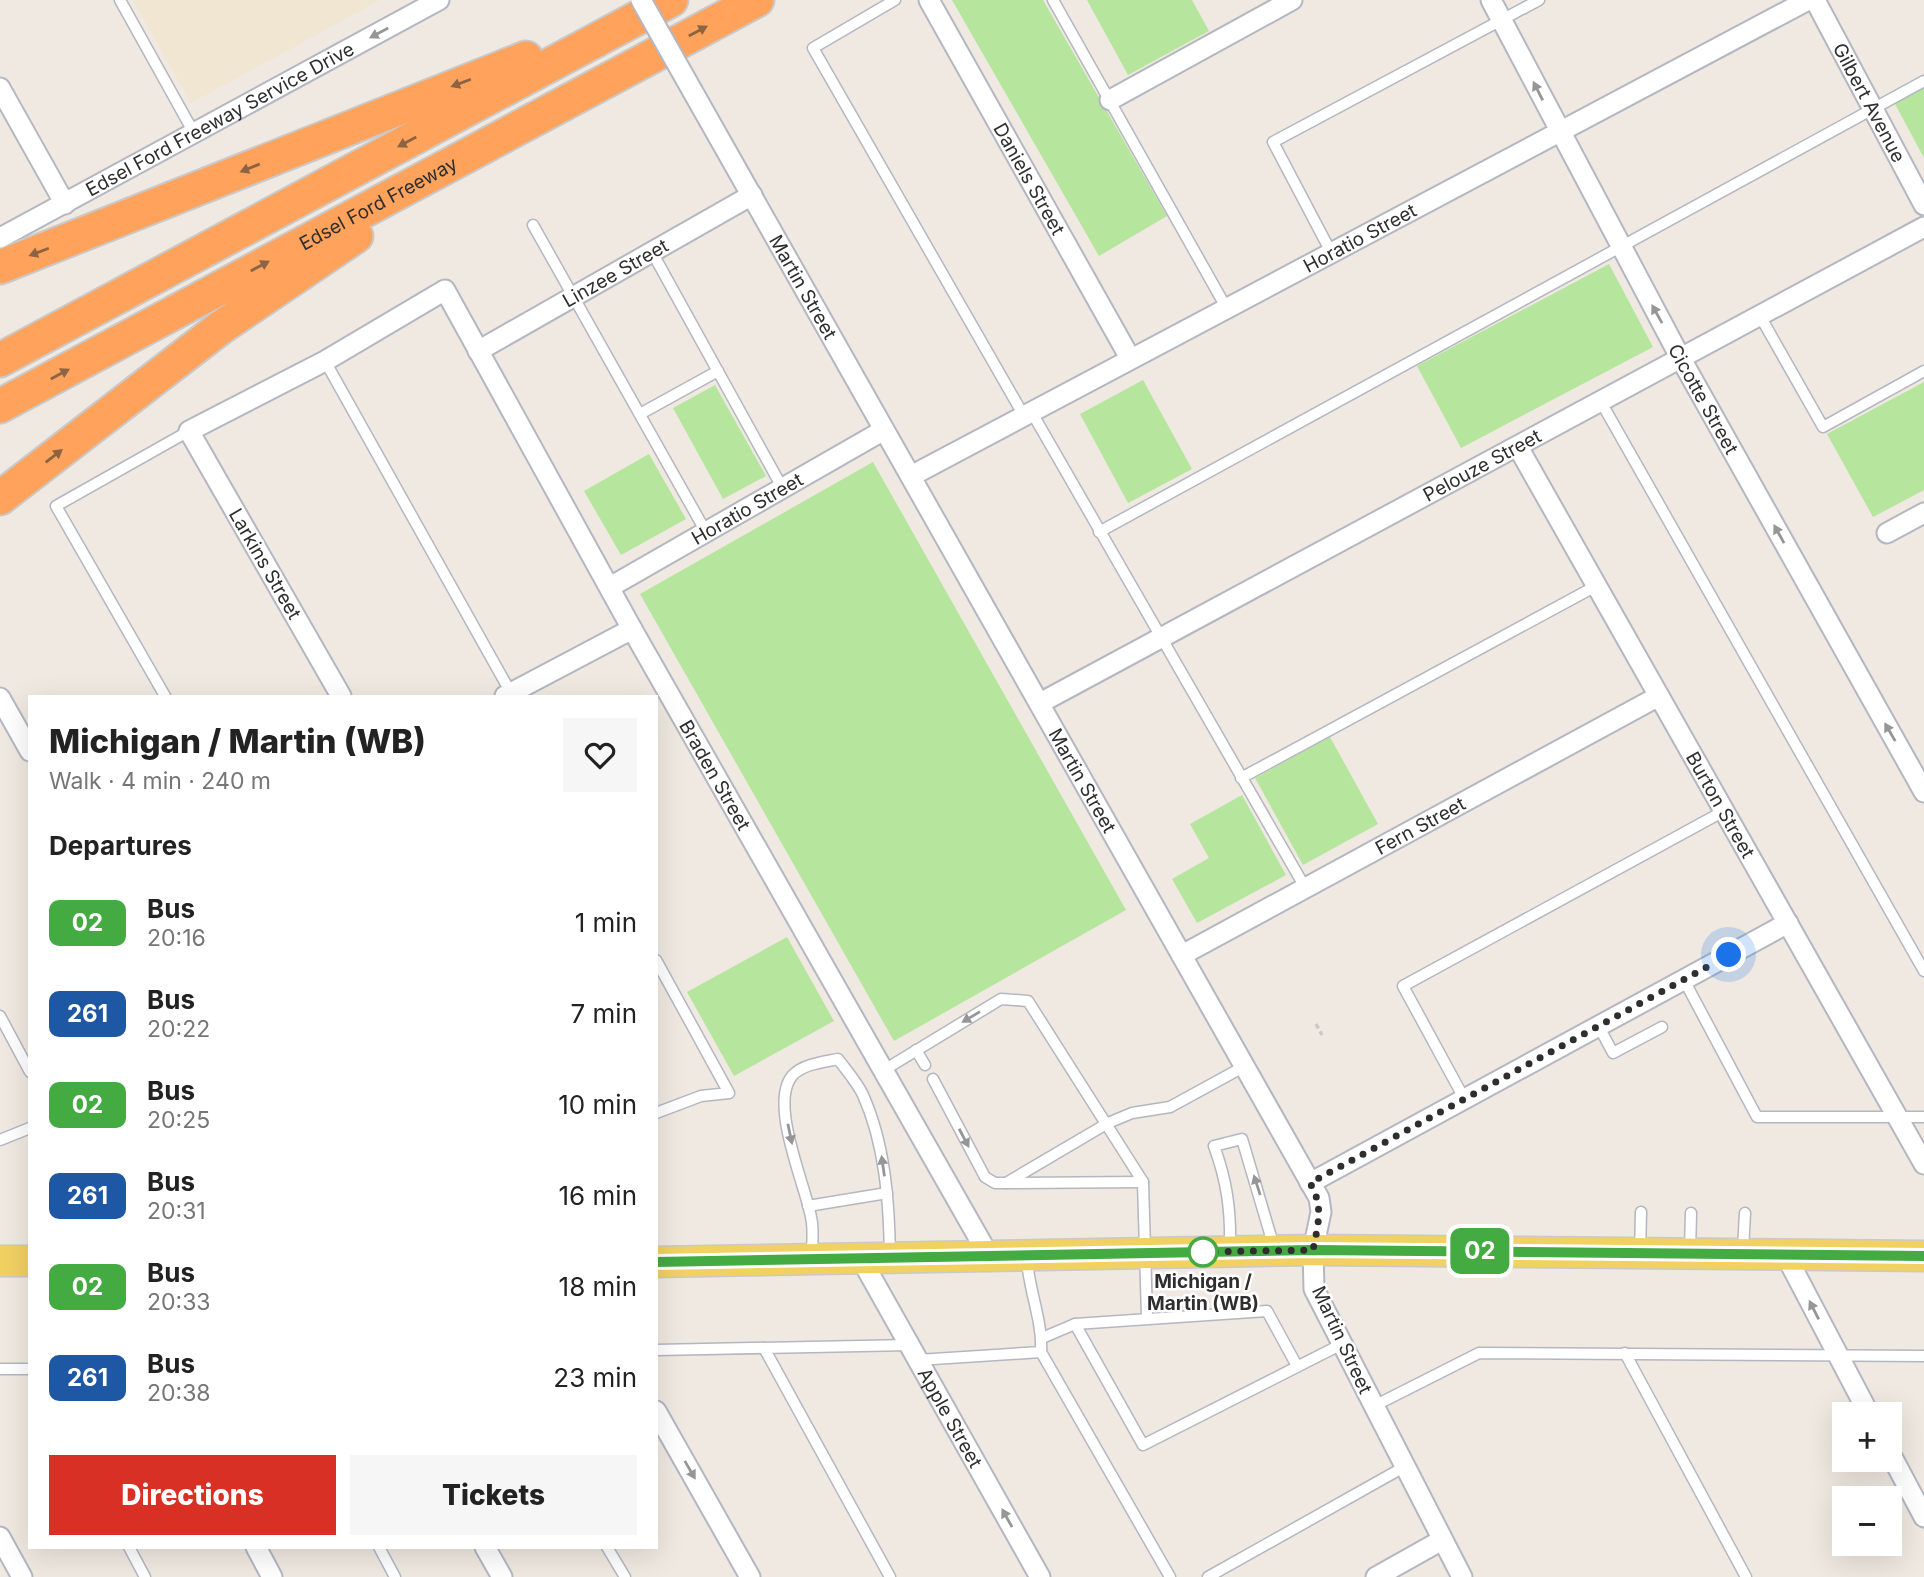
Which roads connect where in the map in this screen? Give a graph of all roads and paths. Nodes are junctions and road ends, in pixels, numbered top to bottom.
1 (120, 0) edge
2 (439, 0) edge
3 (641, 0) edge
4 (671, 0) edge
5 (757, 0) edge
6 (895, 0) edge
7 (929, 0) edge
8 (1053, 0) edge
9 (1292, 0) edge
10 (1491, 0) edge
11 (1539, 0) edge
12 (1808, 0) edge
13 (1815, 0) edge
14 (1502, 20) junction
15 (618, 28) junction
16 (606, 80) junction
17 (1924, 80) edge
18 (0, 88) edge
19 (1110, 100) junction
20 (1872, 108) junction
21 (194, 133) junction
22 (1560, 133) junction
23 (752, 195) junction
24 (65, 204) junction
25 (1924, 205) edge
26 (533, 225) dead end
27 (1924, 228) edge
28 (0, 238) edge
29 (1619, 246) junction
30 (652, 252) junction
31 (1332, 254) junction
32 (0, 267) edge
33 (575, 296) junction
34 (1228, 309) junction
35 (1760, 316) junction
36 (478, 351) junction
37 (1130, 358) junction
38 (1681, 359) junction
39 (0, 360) edge
40 (325, 361) junction
41 (718, 371) junction
42 (1924, 371) edge
43 (1601, 402) junction
44 (0, 406) edge
45 (1028, 413) junction
46 (640, 414) junction
47 (884, 430) junction
48 (189, 431) junction
49 (1518, 447) junction
50 (911, 476) junction
51 (783, 489) junction
52 (0, 498) edge
53 (1924, 513) edge
54 (706, 532) junction
55 (1099, 532) junction
56 (1887, 533) dead end
57 (1596, 586) junction
58 (610, 587) junction
59 (632, 629) junction
60 (1161, 640) junction
61 (164, 695) edge
62 (340, 695) edge
63 (510, 695) edge
64 (1659, 696) junction
65 (0, 698) edge
66 (1040, 703) junction
67 (28, 747) edge
68 (1241, 778) junction
69 (1924, 792) edge
70 (1724, 811) junction
71 (1306, 889) junction
72 (1788, 923) junction
73 (1182, 955) junction
74 (658, 964) edge
75 (1924, 971) edge
76 (1684, 980) junction
77 (0, 1016) edge
78 (1316, 1024) dead end
79 (1599, 1027) junction
80 (1662, 1027) dead end
81 (1322, 1035) dead end
82 (916, 1051) junction
83 (925, 1065) dead end
84 (1245, 1066) junction
85 (28, 1068) edge
86 (884, 1070) junction
87 (933, 1079) dead end
88 (1465, 1100) junction
89 (658, 1112) edge
90 (1897, 1117) junction
91 (1924, 1117) edge
92 (1108, 1123) junction
93 (28, 1129) edge
94 (0, 1140) edge
95 (1924, 1164) edge
96 (1143, 1182) junction
97 (1006, 1183) junction
98 (1310, 1183) junction
99 (887, 1193) junction
100 (808, 1206) junction
101 (1641, 1213) dead end
102 (1691, 1213) dead end
103 (1745, 1213) dead end
104 (1313, 1250) junction
105 (1275, 1251) junction
106 (1230, 1252) junction
107 (1640, 1252) junction
108 (1689, 1253) junction
109 (1145, 1254) junction
110 (1743, 1254) junction
111 (1785, 1254) junction
112 (1026, 1255) junction
113 (989, 1256) junction
114 (1924, 1256) edge
115 (659, 1258) edge
116 (861, 1259) junction
117 (890, 1259) junction
118 (812, 1260) junction
119 (0, 1261) edge
120 (28, 1261) edge
121 (1147, 1317) junction
122 (1075, 1324) junction
123 (1042, 1338) junction
124 (1340, 1345) junction
125 (764, 1348) junction
126 (658, 1350) edge
127 (914, 1352) junction
128 (1041, 1352) junction
129 (1625, 1353) junction
130 (1837, 1354) junction
131 (1924, 1356) edge
132 (1297, 1366) junction
133 (0, 1368) edge
134 (28, 1369) edge
135 (1863, 1402) edge
136 (1373, 1407) junction
137 (658, 1415) edge
138 (1404, 1467) junction
139 (1900, 1472) edge
140 (1924, 1517) edge
141 (0, 1537) edge
142 (1442, 1540) junction
143 (130, 1549) edge
144 (257, 1549) edge
145 (380, 1549) edge
146 (486, 1549) edge
147 (608, 1549) edge
148 (22, 1577) edge
149 (145, 1577) edge
150 (272, 1577) edge
151 (395, 1577) edge
152 (502, 1577) edge
153 (625, 1577) edge
154 (750, 1577) edge
155 (890, 1577) edge
156 (1040, 1577) edge
157 (1170, 1577) edge
158 (1208, 1577) edge
159 (1376, 1577) edge
160 (1462, 1577) edge
161 (1746, 1577) edge

1 - 21 lane
2 -> 21 street, Edsel Ford Freeway Service Drive
3 - 23 street, Martin Street, bridge
4 - 15 highway, Edsel Ford Freeway
16 -> 5 highway, Edsel Ford Freeway
6 - 45 lane
7 - 37 street, Daniels Street
8 - 19 lane
9 - 19 street
10 - 14 street, Cicotte Street
11 - 14 lane
12 - 22 street, Horatio Street
13 - 20 street, Gilbert Avenue
22 -> 14 street, Cicotte Street
14 - 31 lane
15 -> 32 highway
15 -> 39 highway, Edsel Ford Freeway
44 -> 16 highway, Edsel Ford Freeway
52 -> 16 highway
17 - 20 lane
18 - 24 street
19 - 34 lane
20 - 25 street, Gilbert Avenue
20 - 29 lane
21 - 24 street, Edsel Ford Freeway Service Drive
22 - 29 street, Cicotte Street
22 - 31 street, Horatio Street
23 - 30 street, Linzee Street
23 - 47 street, Martin Street
24 - 28 street, Edsel Ford Freeway Service Drive
26 - 33 lane
27 - 35 street, Pelouze Street
38 -> 29 street, Cicotte Street
29 - 55 lane
30 - 33 street, Linzee Street
30 - 41 lane
31 - 34 street, Horatio Street
33 - 36 street, Linzee Street
33 - 46 lane
34 - 37 street, Horatio Street
35 - 38 street, Pelouze Street
35 - 42 lane
36 - 40 street, Braden Street
36 - 58 street, Braden Street
37 - 45 street, Horatio Street
38 - 43 street, Pelouze Street
69 -> 38 street, Cicotte Street
40 - 48 street
40 - 63 lane
41 - 46 lane
41 - 51 lane
43 - 49 street, Pelouze Street
43 - 75 lane
45 - 50 street, Horatio Street
45 - 55 lane
46 - 54 lane
47 - 50 street, Martin Street
47 - 51 street, Horatio Street
48 - 61 lane
48 - 62 street, Larkins Street
49 - 57 street, Burton Street
49 - 60 street, Pelouze Street
50 - 66 street, Martin Street
51 - 54 street, Horatio Street
53 - 56 street
54 - 58 street, Horatio Street
55 - 60 lane
57 - 64 street, Burton Street
57 - 68 lane
58 - 59 street, Braden Street
59 - 63 street
59 - 86 street, Braden Street
60 - 66 street, Pelouze Street
60 - 68 lane
64 - 70 street, Burton Street
64 - 71 street, Fern Street
65 - 67 street
66 - 73 street, Martin Street
68 - 71 lane
70 - 72 street, Burton Street
70 - 88 lane
71 - 73 street, Fern Street
72 - 76 street
72 - 90 street, Burton Street
73 - 84 street, Martin Street
74 - 89 lane
76 - 79 street
76 - 90 lane
77 - 85 lane
78 - 81 path
79 - 80 lane
79 - 88 street
82 - 83 lane
82 - 86 lane
92 -> 82 lane
84 - 92 lane
84 - 98 street, Martin Street
86 - 113 street, Braden Street
87 -> 97 lane
88 - 98 street
90 - 91 lane
90 - 95 street, Burton Street
92 - 96 lane
92 - 97 lane
93 - 94 lane
96 - 97 lane
96 - 109 lane
98 - 104 street, Martin Street
99 - 100 lane
99 -> 100 lane
99 - 117 lane
100 - 118 lane
101 - 107 lane
102 - 108 lane
103 - 110 lane
104 - 105 main road
104 - 107 main road
104 - 124 street, Martin Street
105 - 106 main road
105 -> 106 lane
106 - 109 main road
107 - 108 main road
108 - 110 main road
109 - 112 main road
109 - 121 lane
110 - 111 main road
111 - 114 main road
130 -> 111 street
112 - 113 main road
112 - 123 lane
113 - 117 main road
115 - 118 main road
116 - 117 main road
116 - 118 main road
116 - 127 street, Apple Street
119 - 120 main road
121 - 122 lane
121 - 132 lane
122 - 123 lane
122 - 132 lane
123 - 128 lane
124 - 132 lane
124 - 136 street, Martin Street
125 - 126 lane
125 - 127 lane
125 - 155 lane
127 - 128 lane
156 -> 127 street, Apple Street
128 - 157 lane
129 - 130 lane
129 - 136 lane
129 - 161 lane
130 - 131 lane
130 - 135 street
133 - 134 lane
136 - 138 street, Martin Street
137 -> 154 street
138 - 142 street, Martin Street
138 - 158 lane
139 - 140 street
141 - 148 street
142 - 159 street
142 - 160 street, Martin Street
143 - 149 lane
144 - 150 street
145 - 151 lane
146 - 152 street
147 - 153 lane

